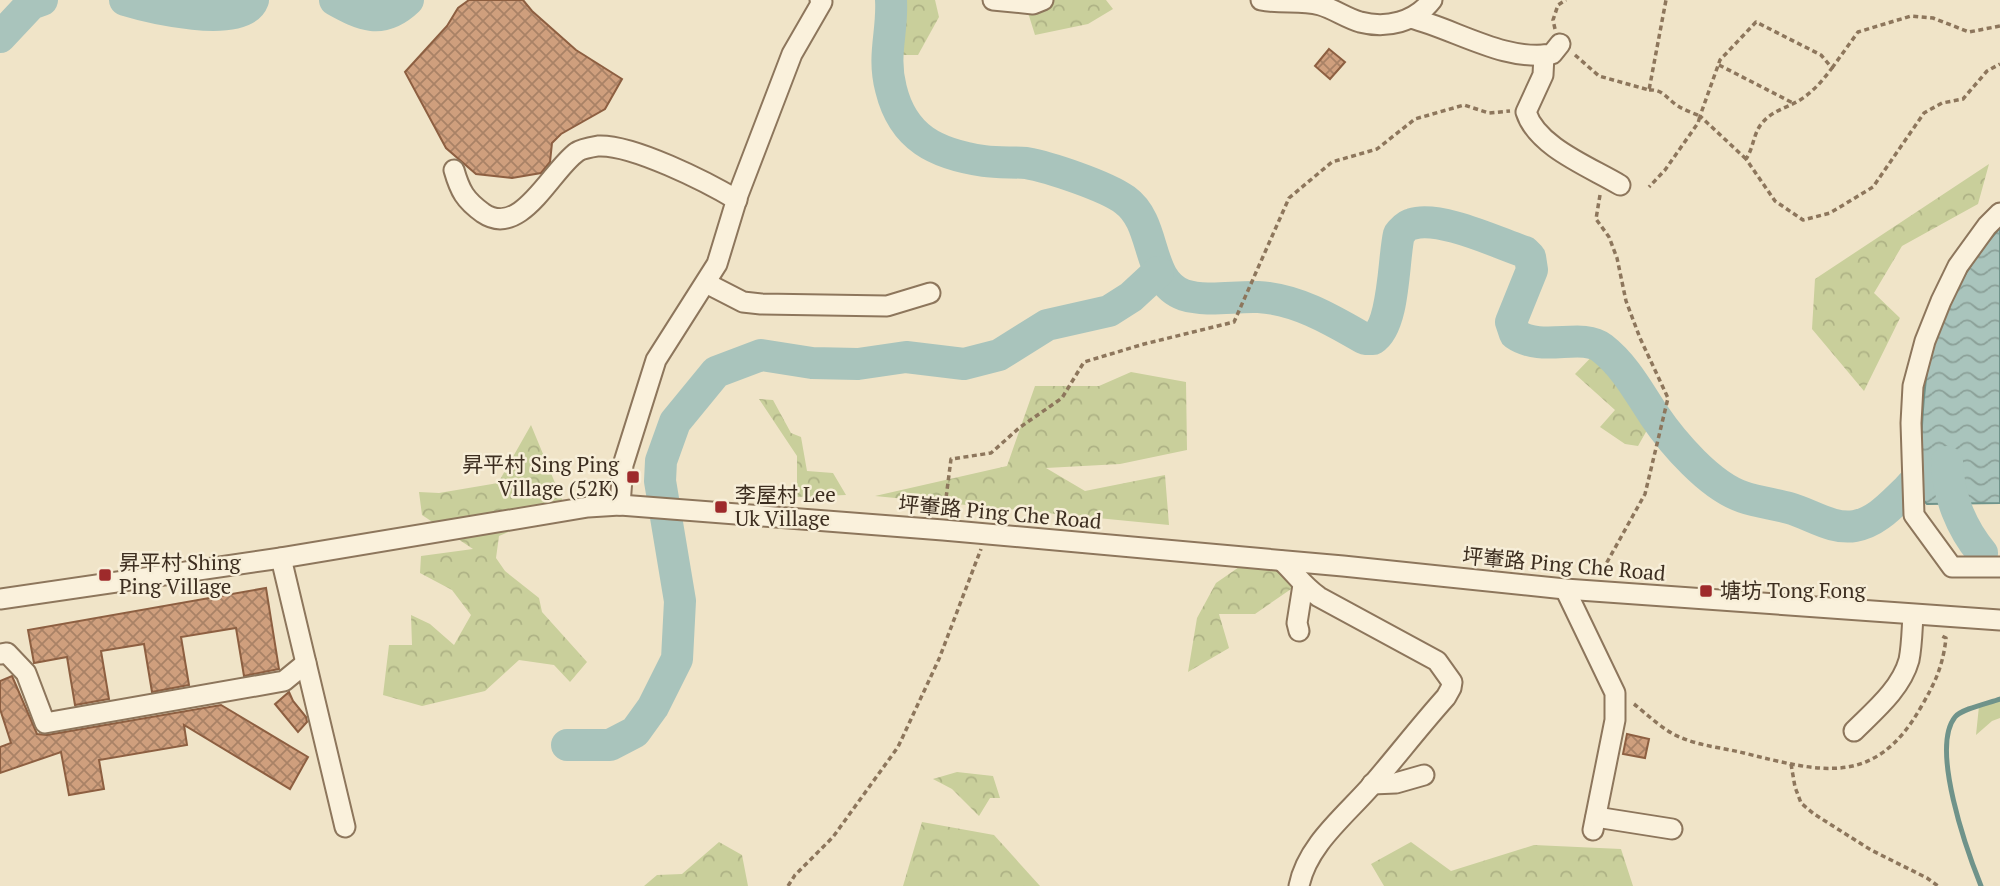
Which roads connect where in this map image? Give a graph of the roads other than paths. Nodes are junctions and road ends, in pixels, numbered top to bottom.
1 (993, 0) edge
2 (1043, 0) edge
3 (1261, 0) edge
4 (1432, 0) edge
5 (822, 1) edge
6 (1411, 18) junction
7 (454, 170) dead end
8 (1612, 180) road end
9 (737, 200) junction
10 (2000, 213) edge
11 (706, 283) junction
12 (930, 293) dead end
13 (625, 506) junction
14 (281, 558) junction
15 (1282, 561) junction
16 (2000, 567) edge
17 (1303, 585) junction
18 (1565, 589) junction
19 (0, 599) edge
20 (1913, 615) junction
21 (2000, 620) edge
22 (1299, 631) dead end
23 (0, 654) edge
24 (306, 663) junction
25 (1854, 732) dead end
26 (1424, 775) dead end
27 (1373, 784) junction
28 (345, 827) dead end
29 (1672, 829) dead end
30 (1299, 886) edge

1 - 2 street
3 - 6 street
4 - 6 street
5 - 9 street
6 - 8 street
7 - 9 street
9 - 11 street
10 - 16 street
11 - 12 street
11 - 13 street
13 - 14 street, 坪輋路 Ping Che Road
13 - 15 street, 坪輋路 Ping Che Road
14 - 19 street, 坪輋路 Ping Che Road
14 - 24 street
15 - 17 street
15 - 18 street, 坪輋路 Ping Che Road
17 - 22 street
17 - 27 street
18 - 20 street, 坪輋路 Ping Che Road
18 - 29 street
20 - 21 street, 坪輋路 Ping Che Road
20 - 25 street
23 - 24 street
24 - 28 street
26 - 27 street
27 - 30 street

